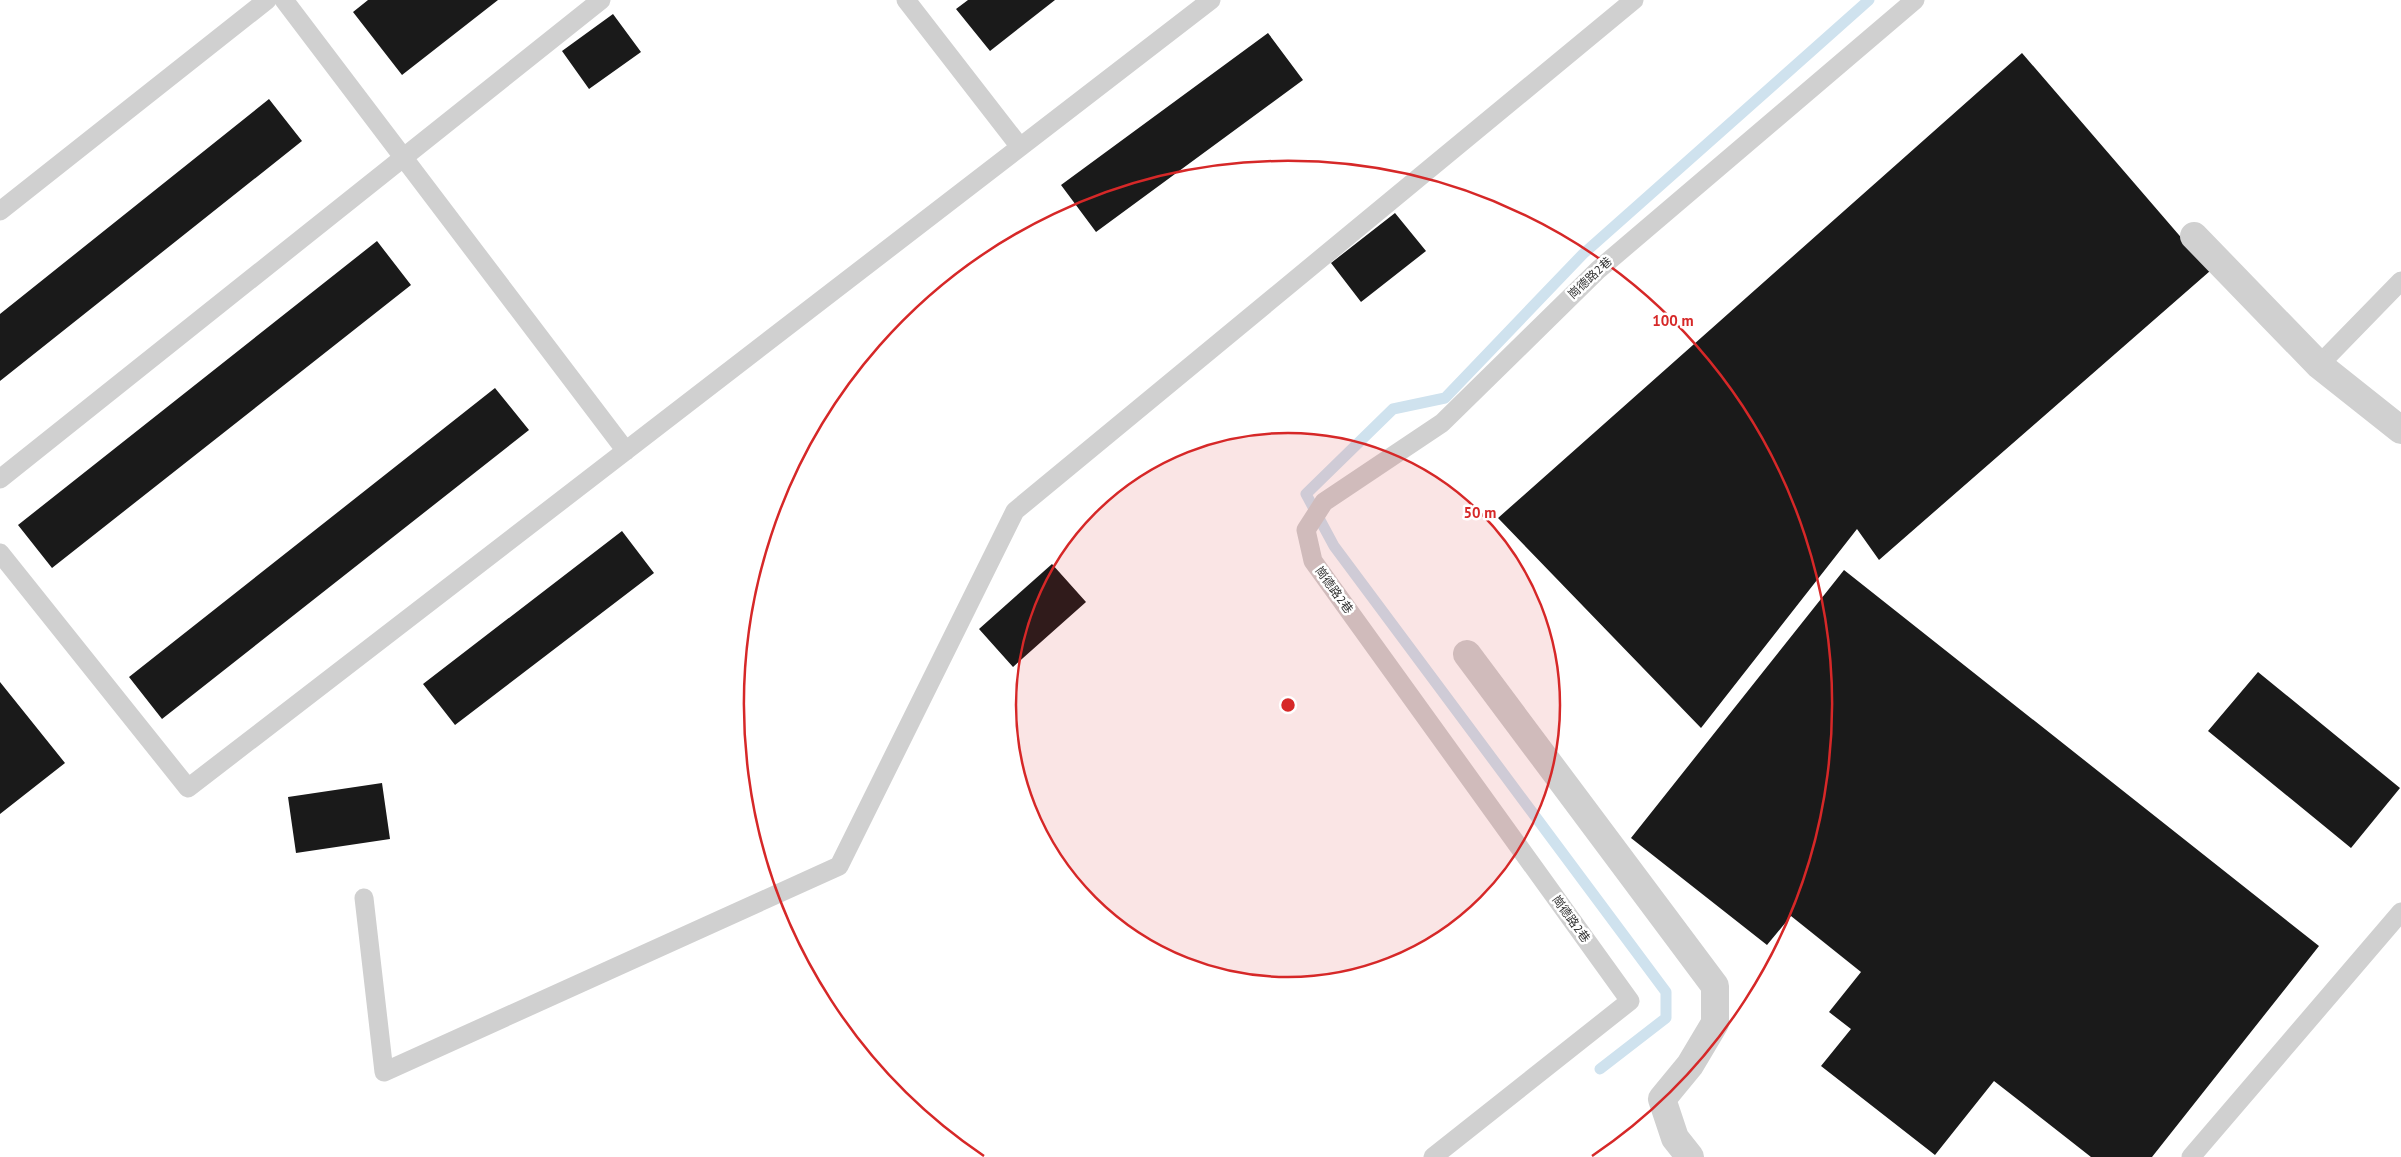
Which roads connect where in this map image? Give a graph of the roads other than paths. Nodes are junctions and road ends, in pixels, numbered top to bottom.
1 (267, 0) edge
2 (284, 0) edge
3 (601, 0) edge
4 (906, 0) edge
5 (1211, 0) edge
6 (1634, 0) edge
7 (1916, 0) edge
8 (1020, 147) junction
9 (403, 157) junction
10 (0, 211) edge
11 (2194, 236) dead end
12 (2401, 281) edge
13 (2318, 365) junction
14 (2401, 430) edge
15 (626, 451) junction
16 (0, 479) edge
17 (0, 553) edge
18 (1467, 654) dead end
19 (364, 898) dead end
20 (2401, 912) edge
21 (1433, 1157) edge
22 (1690, 1157) edge
23 (2190, 1157) edge

1 - 10 lane
2 - 9 lane
3 - 9 lane
4 - 8 lane
5 - 8 lane
6 - 19 lane
7 - 21 lane, 崗德路2巷
8 - 15 lane
9 - 15 lane
9 - 16 lane
11 - 13 street
12 - 13 lane
13 - 14 street
15 - 17 lane
18 - 22 street
20 - 23 lane

